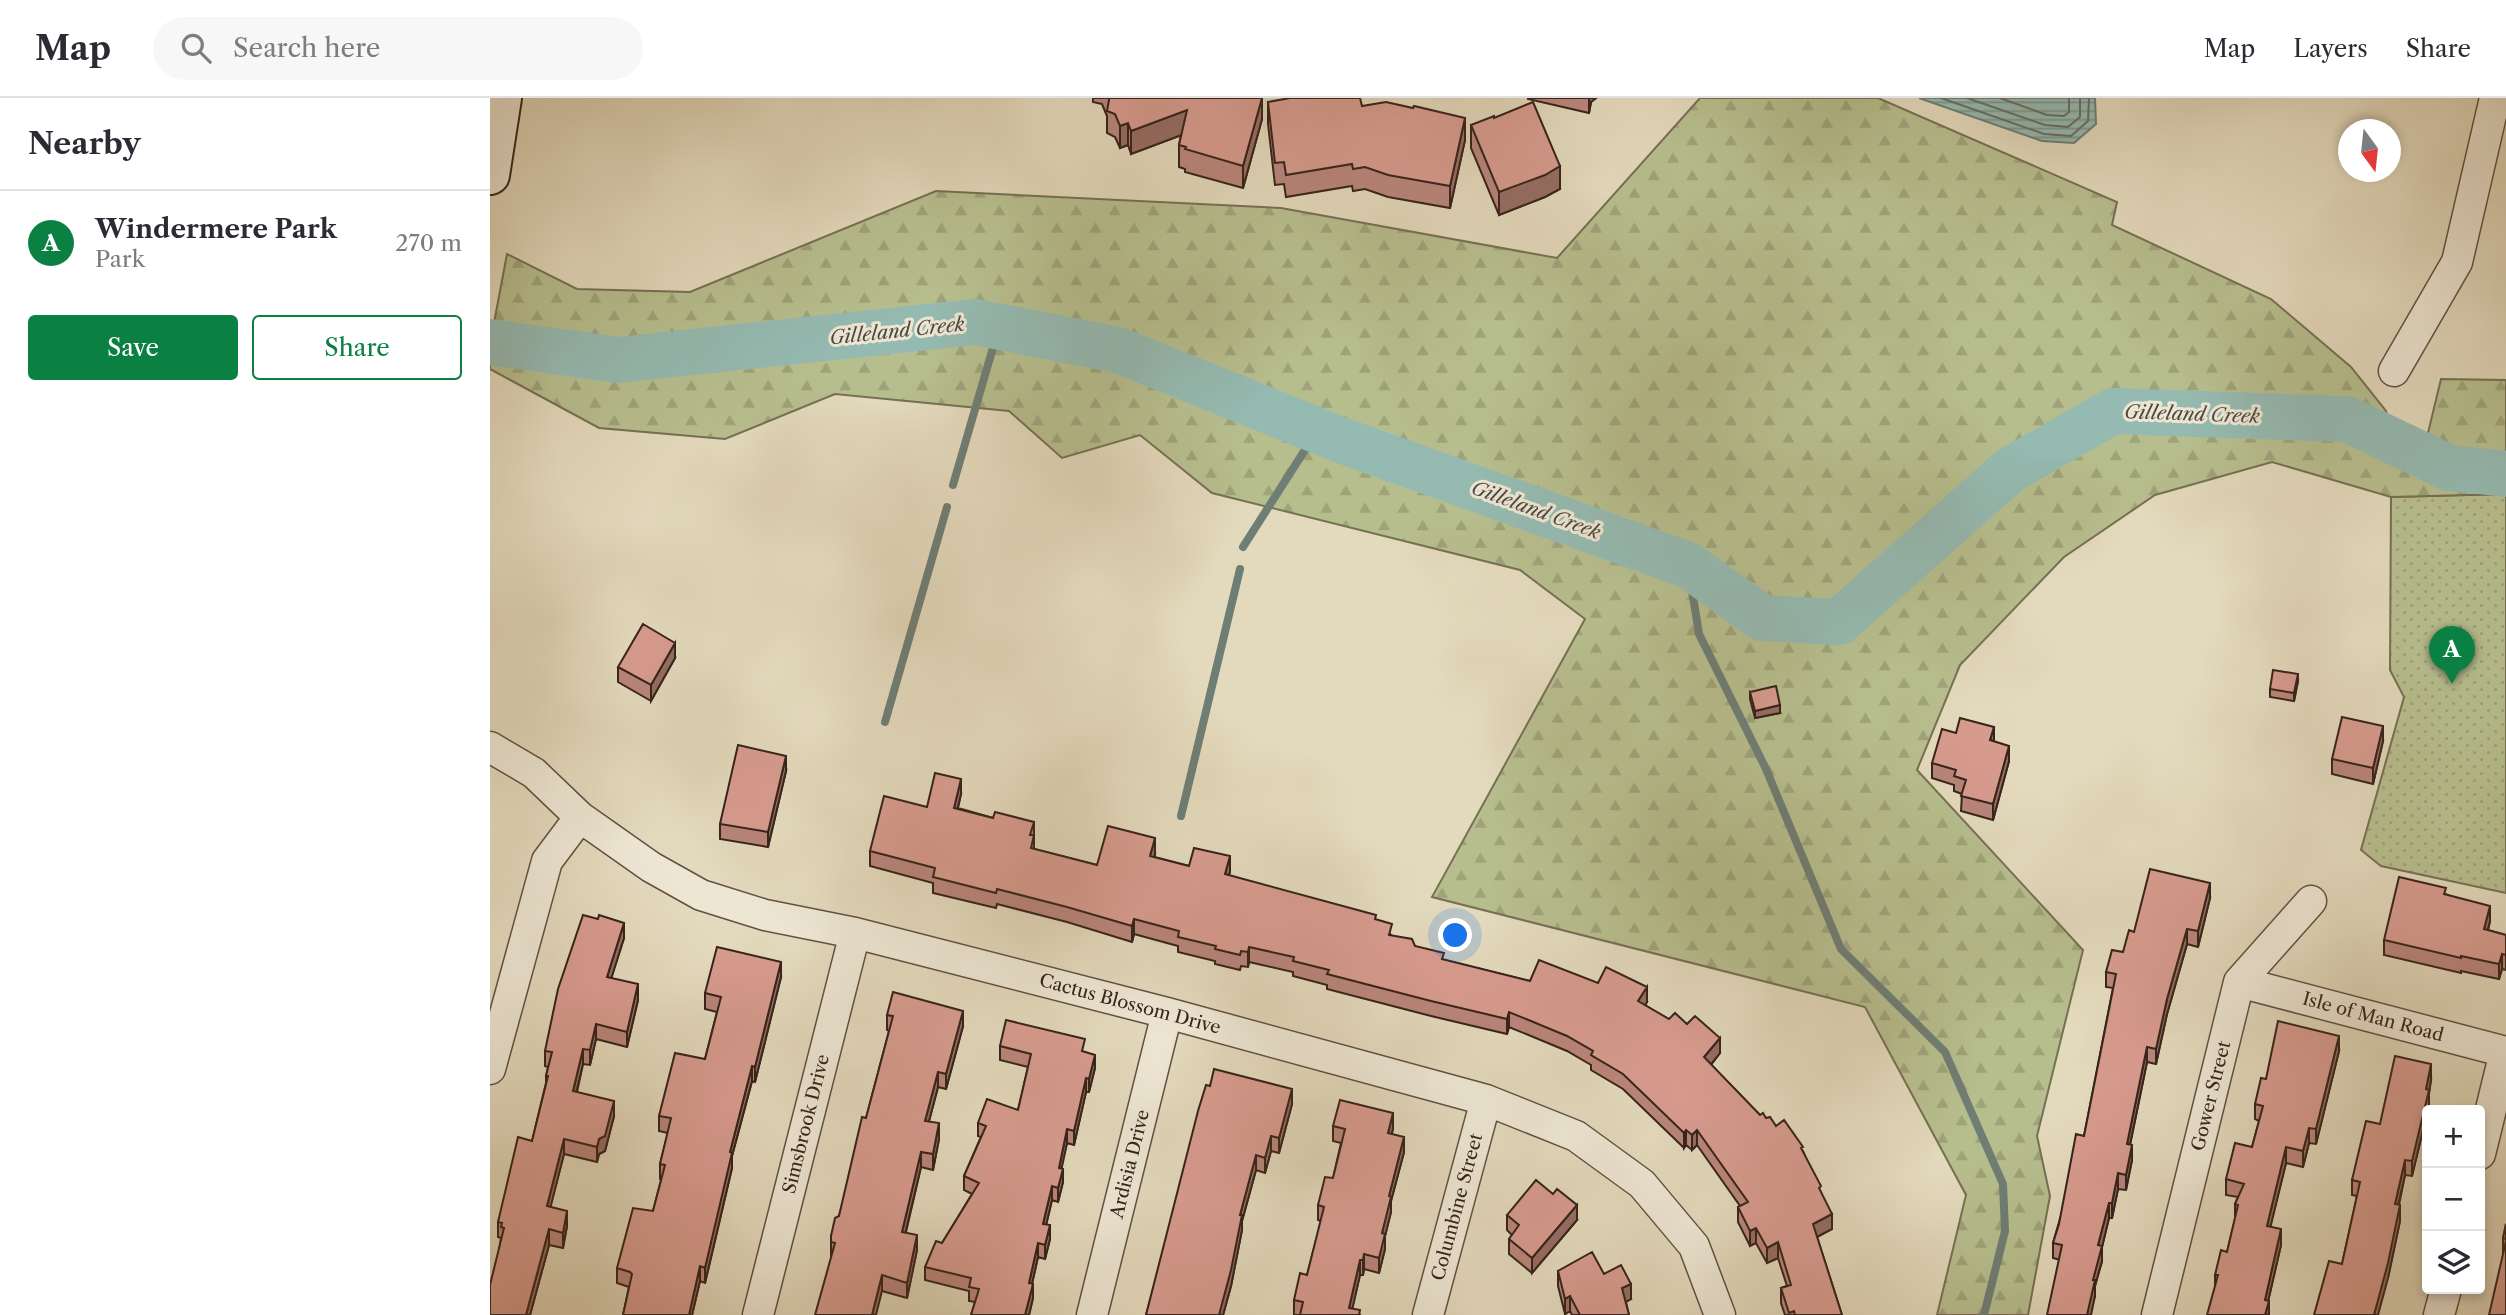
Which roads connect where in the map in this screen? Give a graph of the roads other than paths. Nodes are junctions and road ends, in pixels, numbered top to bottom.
1 (502, 98) edge
2 (2495, 98) edge
3 (490, 175) edge
4 (2394, 371) dead end
5 (490, 747) edge
6 (580, 817) junction
7 (2311, 901) dead end
8 (855, 933) junction
9 (2239, 982) junction
10 (1167, 1013) junction
11 (2506, 1052) edge
12 (490, 1069) edge
13 (1486, 1100) junction
14 (2485, 1134) edge
15 (2445, 1294) edge
16 (758, 1315) edge
17 (1093, 1315) edge
18 (1428, 1315) edge
19 (1720, 1315) edge
20 (2157, 1315) edge
21 (2439, 1315) edge

1 - 3 main road
2 - 4 street
5 - 6 street, Cactus Blossom Drive
6 - 8 street, Cactus Blossom Drive
6 - 12 street
7 - 9 street, Gower Street
8 - 10 street, Cactus Blossom Drive
8 - 16 street, Simsbrook Drive
9 - 11 street, Isle of Man Road
9 - 20 street, Gower Street
10 - 13 street, Cactus Blossom Drive
10 - 17 street, Ardisia Drive
11 - 14 street
13 - 18 street, Columbine Street
13 - 19 street, Cactus Blossom Drive
15 - 21 street

